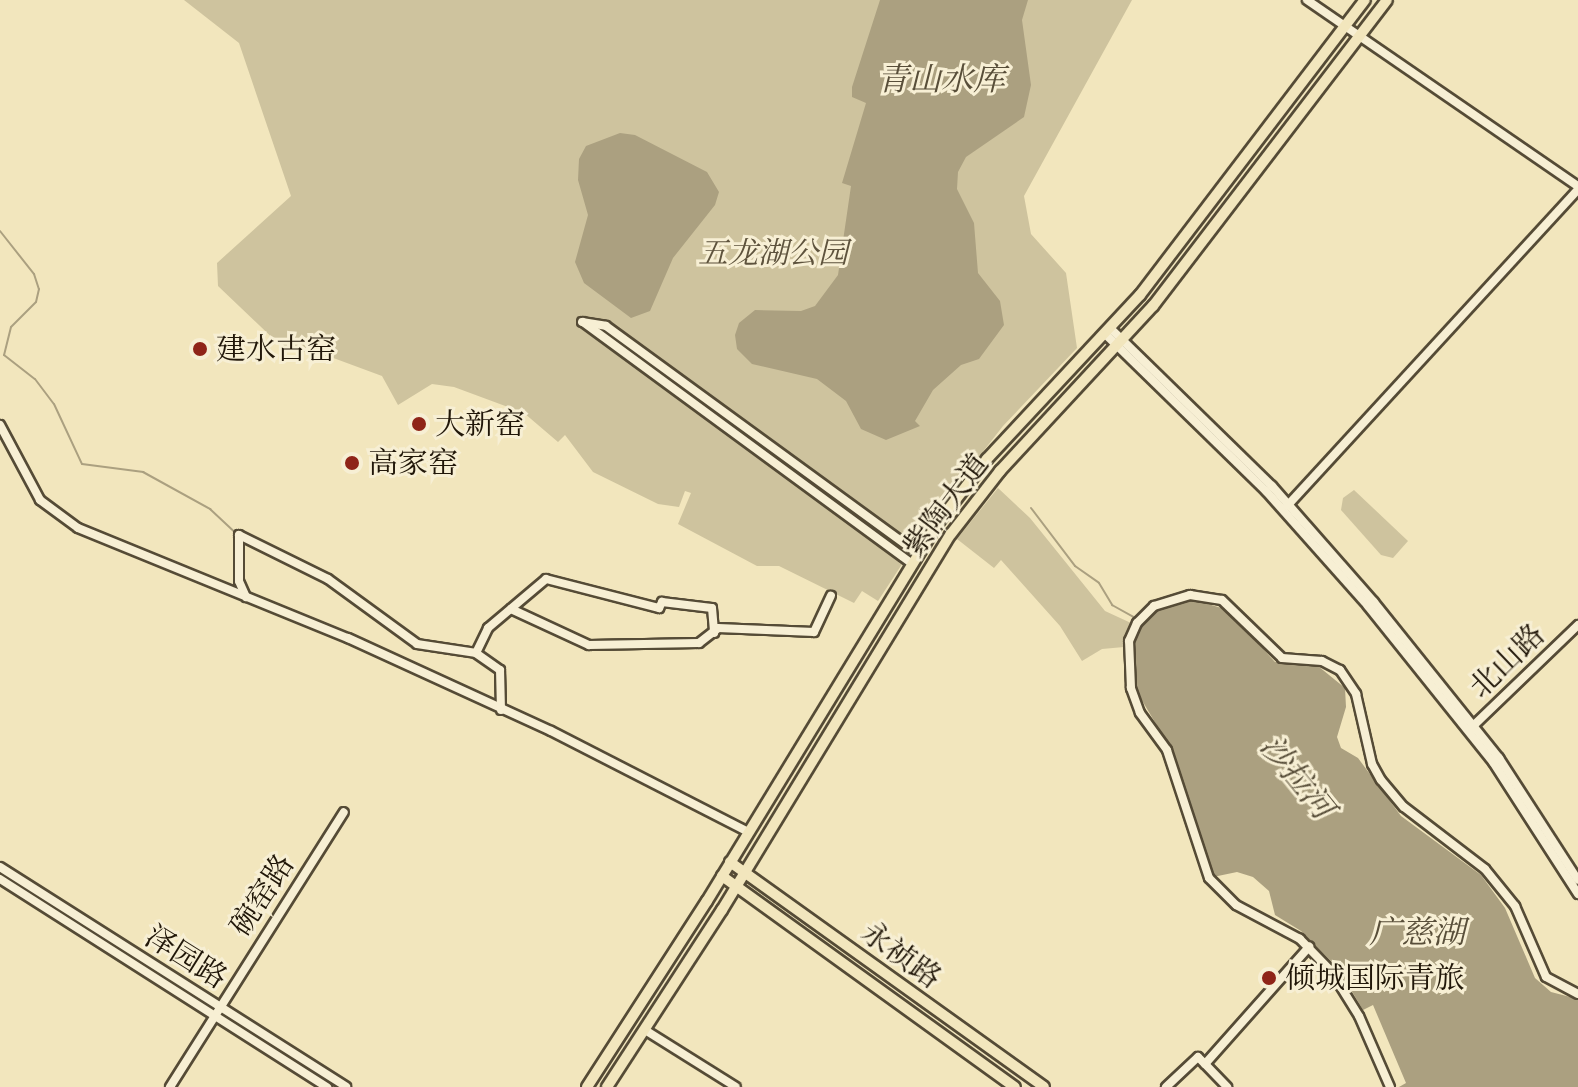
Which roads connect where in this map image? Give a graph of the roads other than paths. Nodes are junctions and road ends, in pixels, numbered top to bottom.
1 (1307, 0) edge
2 (1365, 0) edge
3 (1387, 0) edge
4 (1345, 26) junction
5 (1360, 36) junction
6 (1578, 187) edge
7 (1107, 331) junction
8 (1120, 343) junction
9 (0, 425) edge
10 (1286, 507) junction
11 (913, 557) junction
12 (831, 596) dead end
13 (246, 597) junction
14 (511, 609) junction
15 (1578, 625) edge
16 (714, 633) junction
17 (476, 653) junction
18 (501, 710) junction
19 (1472, 728) junction
20 (344, 812) dead end
21 (748, 832) junction
22 (730, 862) junction
23 (0, 867) edge
24 (745, 872) junction
25 (722, 876) junction
26 (0, 879) edge
27 (1578, 880) edge
28 (736, 887) junction
29 (1578, 894) edge
30 (1309, 947) junction
31 (1578, 994) edge
32 (217, 1011) junction
33 (645, 1030) junction
34 (1205, 1064) junction
35 (170, 1087) edge
36 (327, 1087) edge
37 (346, 1087) edge
38 (587, 1087) edge
39 (607, 1087) edge
40 (736, 1087) edge
41 (1015, 1087) edge
42 (1044, 1087) edge
43 (1166, 1087) edge
44 (1227, 1087) edge
45 (1390, 1087) edge

1 - 4 street
2 - 4 main road, 紫陶大道
3 - 5 main road, 紫陶大道
4 - 5 street
4 - 7 main road, 紫陶大道
5 - 6 street
5 - 8 main road, 紫陶大道
6 - 10 street
7 - 8 street
7 - 11 main road, 紫陶大道
8 - 10 street
8 - 24 main road, 紫陶大道
9 - 13 street
10 - 19 street
11 - 11 street
11 - 21 main road, 紫陶大道
12 - 16 street
13 - 17 street
13 - 18 street
14 - 16 street
14 - 16 street
14 - 17 street
15 - 19 street, 北山路
17 - 18 street
18 - 21 street
19 - 27 street
19 - 29 street
20 - 32 street, 碗窑路
21 - 22 main road, 紫陶大道
22 - 24 main road, 永祯路
22 - 25 main road, 紫陶大道
23 - 32 street, 泽园路
24 - 28 main road, 紫陶大道
24 - 42 main road, 永祯路
25 - 28 main road, 永祯路
25 - 38 main road, 紫陶大道
26 - 32 street, 泽园路
28 - 33 main road, 紫陶大道
28 - 41 main road, 永祯路
30 - 31 street
30 - 34 street
30 - 45 street
32 - 35 street, 碗窑路
32 - 36 street, 泽园路
32 - 37 street, 泽园路
33 - 39 main road, 紫陶大道
33 - 40 street
34 - 43 street
34 - 44 street

